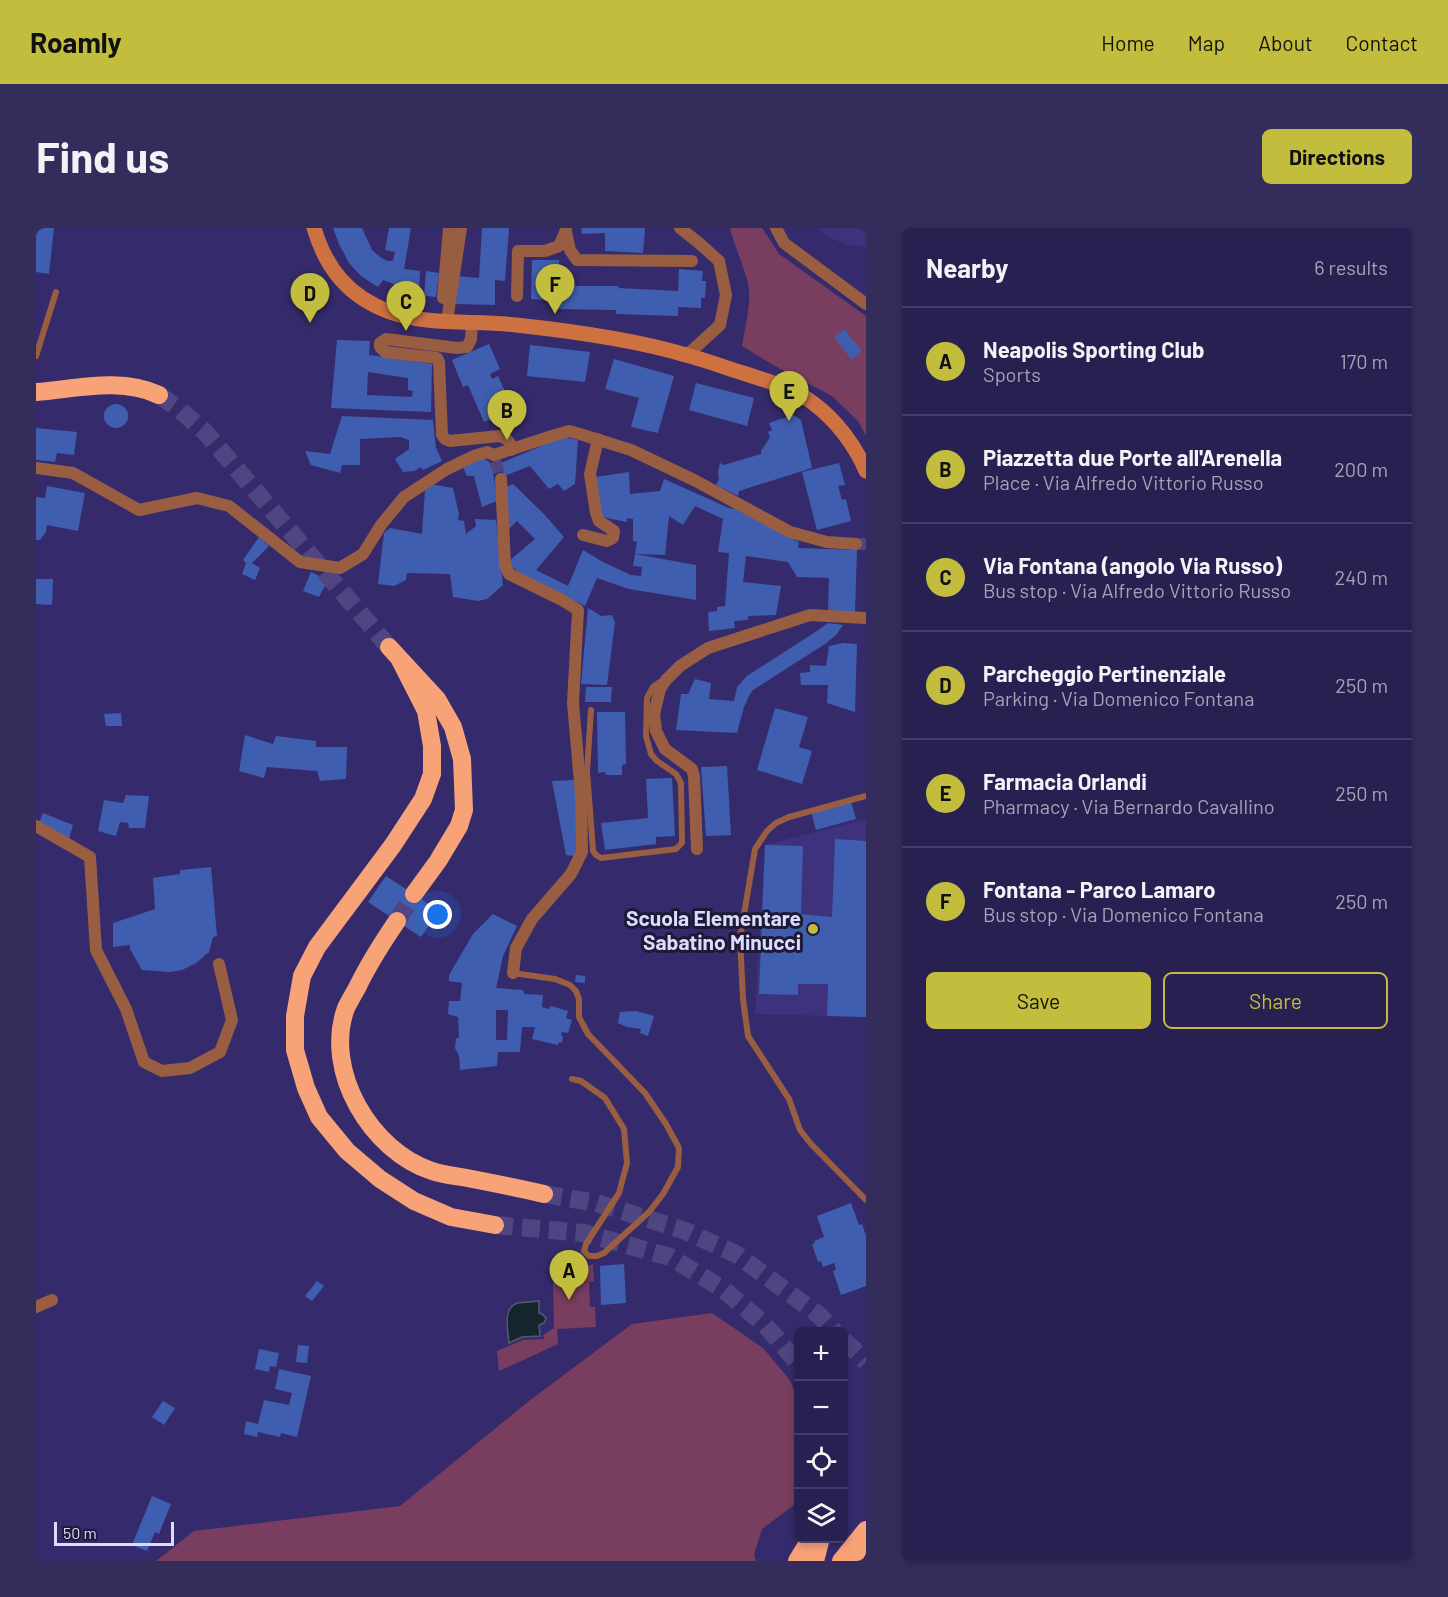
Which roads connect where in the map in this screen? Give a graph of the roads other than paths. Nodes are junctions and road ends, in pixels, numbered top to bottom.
1 (314, 228) edge
2 (449, 228) edge
3 (461, 228) edge
4 (680, 228) edge
5 (776, 228) edge
6 (566, 230) edge
7 (692, 261) dead end
8 (56, 292) dead end
9 (517, 296) dead end
10 (866, 304) edge
11 (444, 321) junction
12 (472, 322) junction
13 (687, 355) junction
14 (36, 356) edge
15 (36, 392) edge
16 (159, 395) tunnel mouth
17 (598, 439) junction
18 (511, 450) junction
19 (36, 468) edge
20 (866, 471) edge
21 (501, 479) tunnel mouth
22 (583, 535) dead end
23 (856, 544) tunnel mouth
24 (866, 618) edge
25 (666, 680) junction
26 (591, 710) dead end
27 (866, 796) edge
28 (36, 826) edge
29 (697, 849) dead end
30 (414, 894) tunnel mouth
31 (396, 921) tunnel mouth
32 (219, 964) dead end
33 (513, 973) joint
34 (572, 1079) dead end
35 (544, 1194) tunnel mouth
36 (866, 1200) edge
37 (495, 1225) tunnel mouth
38 (52, 1300) dead end
39 (36, 1308) edge
40 (866, 1530) edge
41 (808, 1543) edge
42 (820, 1543) edge
43 (866, 1550) edge
44 (797, 1561) edge
45 (815, 1561) edge
46 (842, 1561) edge
47 (860, 1561) edge

1 - 11 main road
2 - 11 street
3 - 11 street
4 - 13 street
5 - 10 street
6 - 7 street
6 - 9 street
8 - 14 lane
11 - 12 main road
12 - 13 main road
12 - 18 street
13 - 20 main road
15 - 16 highway
17 - 18 street
17 - 22 street
17 - 23 street
18 - 19 street
21 - 33 street
24 - 25 street
25 - 26 lane
25 - 29 street
27 - 36 lane
28 - 32 street
30 - 37 highway
31 - 35 highway
33 - 34 lane
38 - 39 street
40 - 46 highway
41 - 44 highway
42 - 45 highway
43 - 47 highway

